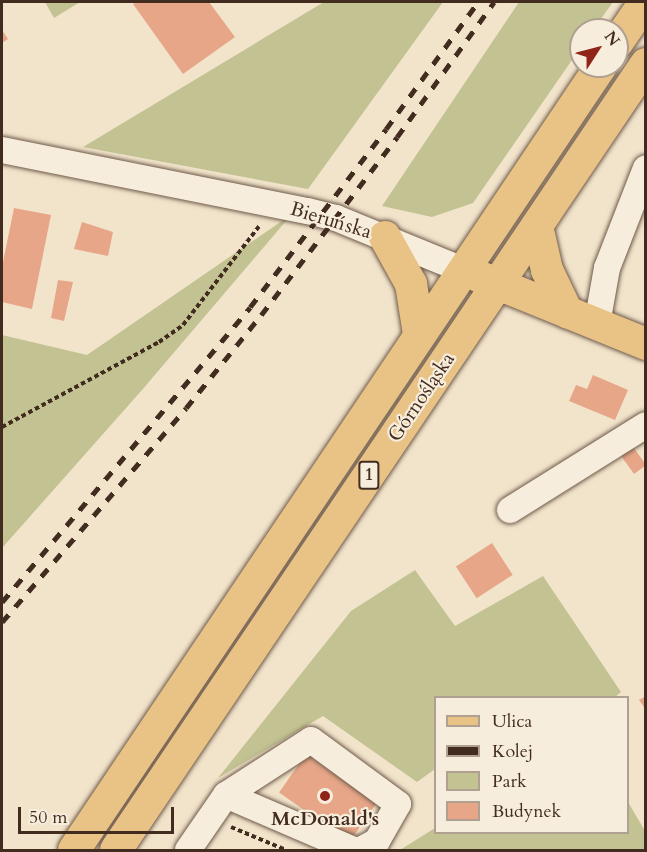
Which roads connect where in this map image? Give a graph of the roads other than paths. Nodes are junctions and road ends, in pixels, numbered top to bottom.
1 (645, 2) edge
2 (629, 25) edge
3 (645, 64) edge
4 (593, 78) edge
5 (2, 150) edge
6 (645, 174) edge
7 (638, 214) edge
8 (537, 226) junction
9 (385, 237) junction
10 (463, 270) junction
11 (497, 284) junction
12 (567, 312) junction
13 (597, 324) junction
14 (419, 334) junction
15 (645, 344) edge
16 (645, 425) edge
17 (510, 510) dead end
18 (226, 795) junction
19 (139, 817) junction
20 (74, 850) edge
21 (116, 850) edge
22 (146, 850) edge
23 (188, 850) edge
24 (354, 850) edge
25 (361, 850) edge

1 - 2 main road
3 - 8 main road, Górnośląska / 1
4 - 10 main road, Górnośląska / 1
5 - 9 street, Bieruńska
6 - 7 street
7 - 13 street
8 - 11 main road, Górnośląska / 1
8 - 12 main road
9 - 10 street, Bieruńska
9 - 14 main road
10 - 11 main road, Bieruńska
10 - 14 main road, Górnośląska / 1
11 - 12 main road, Bieruńska
11 - 19 main road, Górnośląska / 1
12 - 13 main road, Bieruńska
13 - 15 main road, Bieruńska
14 - 20 main road, Górnośląska / 1
16 - 17 street
18 - 23 street
18 - 24 street
18 - 25 street
19 - 21 main road, Górnośląska / 1
19 - 22 main road

